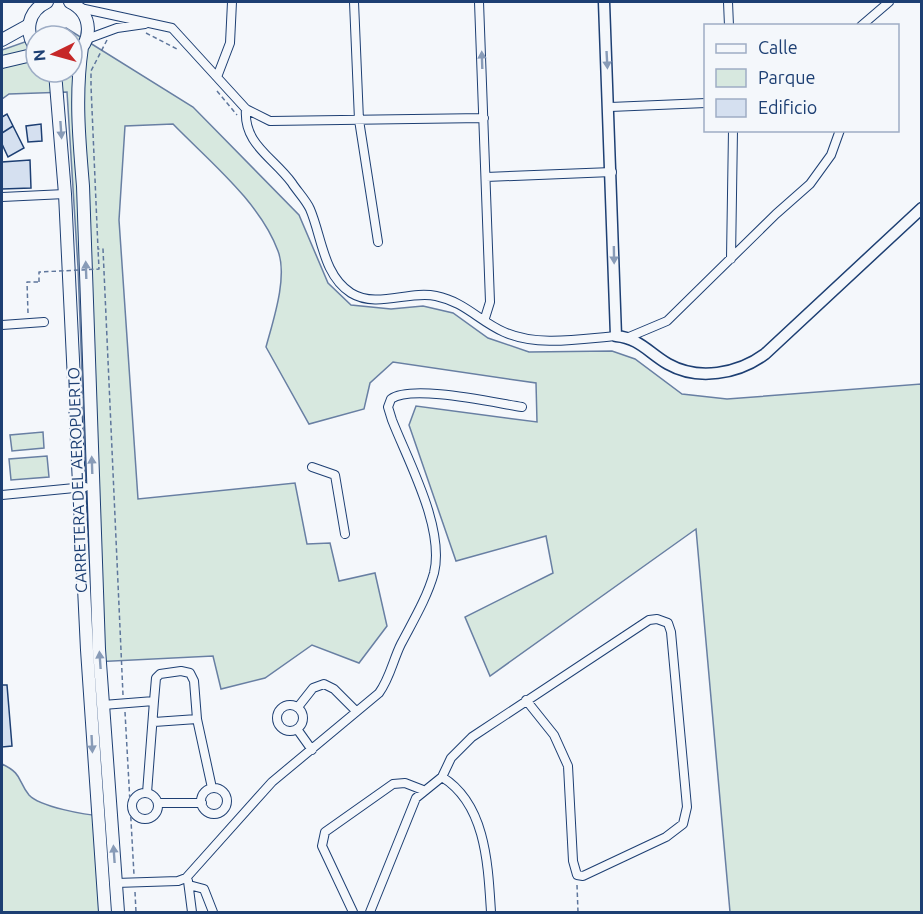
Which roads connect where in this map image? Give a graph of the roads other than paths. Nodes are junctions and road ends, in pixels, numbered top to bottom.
1 (45, 2) edge
2 (232, 2) edge
3 (354, 2) edge
4 (479, 2) edge
5 (604, 2) edge
6 (728, 2) edge
7 (889, 2) edge
8 (75, 5) edge
9 (29, 24) edge
10 (152, 24) junction
11 (729, 24) edge
12 (863, 24) edge
13 (24, 28) edge
14 (2, 40) edge
15 (85, 43) junction
16 (24, 57) edge
17 (2, 62) edge
18 (217, 77) junction
19 (56, 84) edge
20 (704, 103) edge
21 (610, 107) junction
22 (246, 109) junction
23 (484, 118) junction
24 (359, 120) junction
25 (733, 132) edge
26 (839, 132) edge
27 (612, 172) junction
28 (486, 177) junction
29 (65, 194) junction
30 (2, 197) edge
31 (921, 208) edge
32 (378, 242) dead end
33 (731, 259) junction
34 (484, 318) junction
35 (44, 322) dead end
36 (2, 325) edge
37 (72, 331) junction
38 (88, 331) junction
39 (616, 336) junction
40 (629, 337) junction
41 (522, 407) dead end
42 (312, 467) dead end
43 (93, 486) junction
44 (78, 487) junction
45 (2, 495) edge
46 (345, 534) dead end
47 (526, 700) junction
48 (154, 701) junction
49 (103, 705) junction
50 (298, 707) junction
51 (356, 711) junction
52 (197, 719) junction
53 (154, 722) junction
54 (297, 729) junction
55 (312, 750) junction
56 (442, 777) junction
57 (212, 788) junction
58 (423, 790) junction
59 (147, 793) junction
60 (158, 803) junction
61 (202, 803) junction
62 (223, 810) junction
63 (238, 819) junction
64 (188, 881) junction
65 (116, 883) junction
66 (105, 912) edge
67 (118, 912) edge
68 (192, 912) edge
69 (213, 912) edge
70 (353, 912) edge
71 (370, 912) edge
72 (491, 912) edge

1 - 9 main road
2 - 18 street
3 - 24 street
23 -> 4 street
5 -> 21 street
6 - 11 street
7 - 12 street
8 - 10 street
8 - 15 main road, CARRETERA DEL AEROPUERTO
10 - 15 street
10 - 18 street
13 - 14 main road
38 -> 15 main road, CARRETERA DEL AEROPUERTO
16 - 17 main road
18 - 22 street
19 -> 29 main road, CARRETERA DEL AEROPUERTO
20 - 21 street
21 - 27 street
22 - 24 street
22 - 34 street
23 - 24 street
23 - 28 street
24 - 32 street
25 - 33 street
26 - 33 street
27 - 28 street
27 -> 39 street
28 - 34 street
29 - 30 street
29 - 37 main road, CARRETERA DEL AEROPUERTO
31 - 40 street
33 - 40 street
34 - 39 street
35 - 36 street
37 - 38 main road
37 - 44 main road, CARRETERA DEL AEROPUERTO
43 -> 38 main road, CARRETERA DEL AEROPUERTO
39 - 40 street
41 - 51 street
42 - 46 street
43 - 44 street
49 -> 43 main road, CARRETERA DEL AEROPUERTO
44 - 45 street
44 -> 66 main road, CARRETERA DEL AEROPUERTO
47 - 47 street
47 - 56 street
48 - 49 street
48 - 52 street
48 - 53 street
65 -> 49 main road, CARRETERA DEL AEROPUERTO
50 - 51 street
50 - 54 street
50 - 54 street
51 - 55 street
52 - 53 street
52 - 57 street
53 - 59 street
54 - 55 street
55 - 63 street
56 - 58 street
56 - 72 street
57 - 61 street
57 - 62 street
58 - 70 street
58 - 71 street
59 - 60 street
59 - 60 street
60 - 61 street
61 - 62 street
62 - 63 street
63 - 64 street
64 - 65 street
64 - 68 street
64 - 69 street
65 - 67 main road, CARRETERA DEL AEROPUERTO

